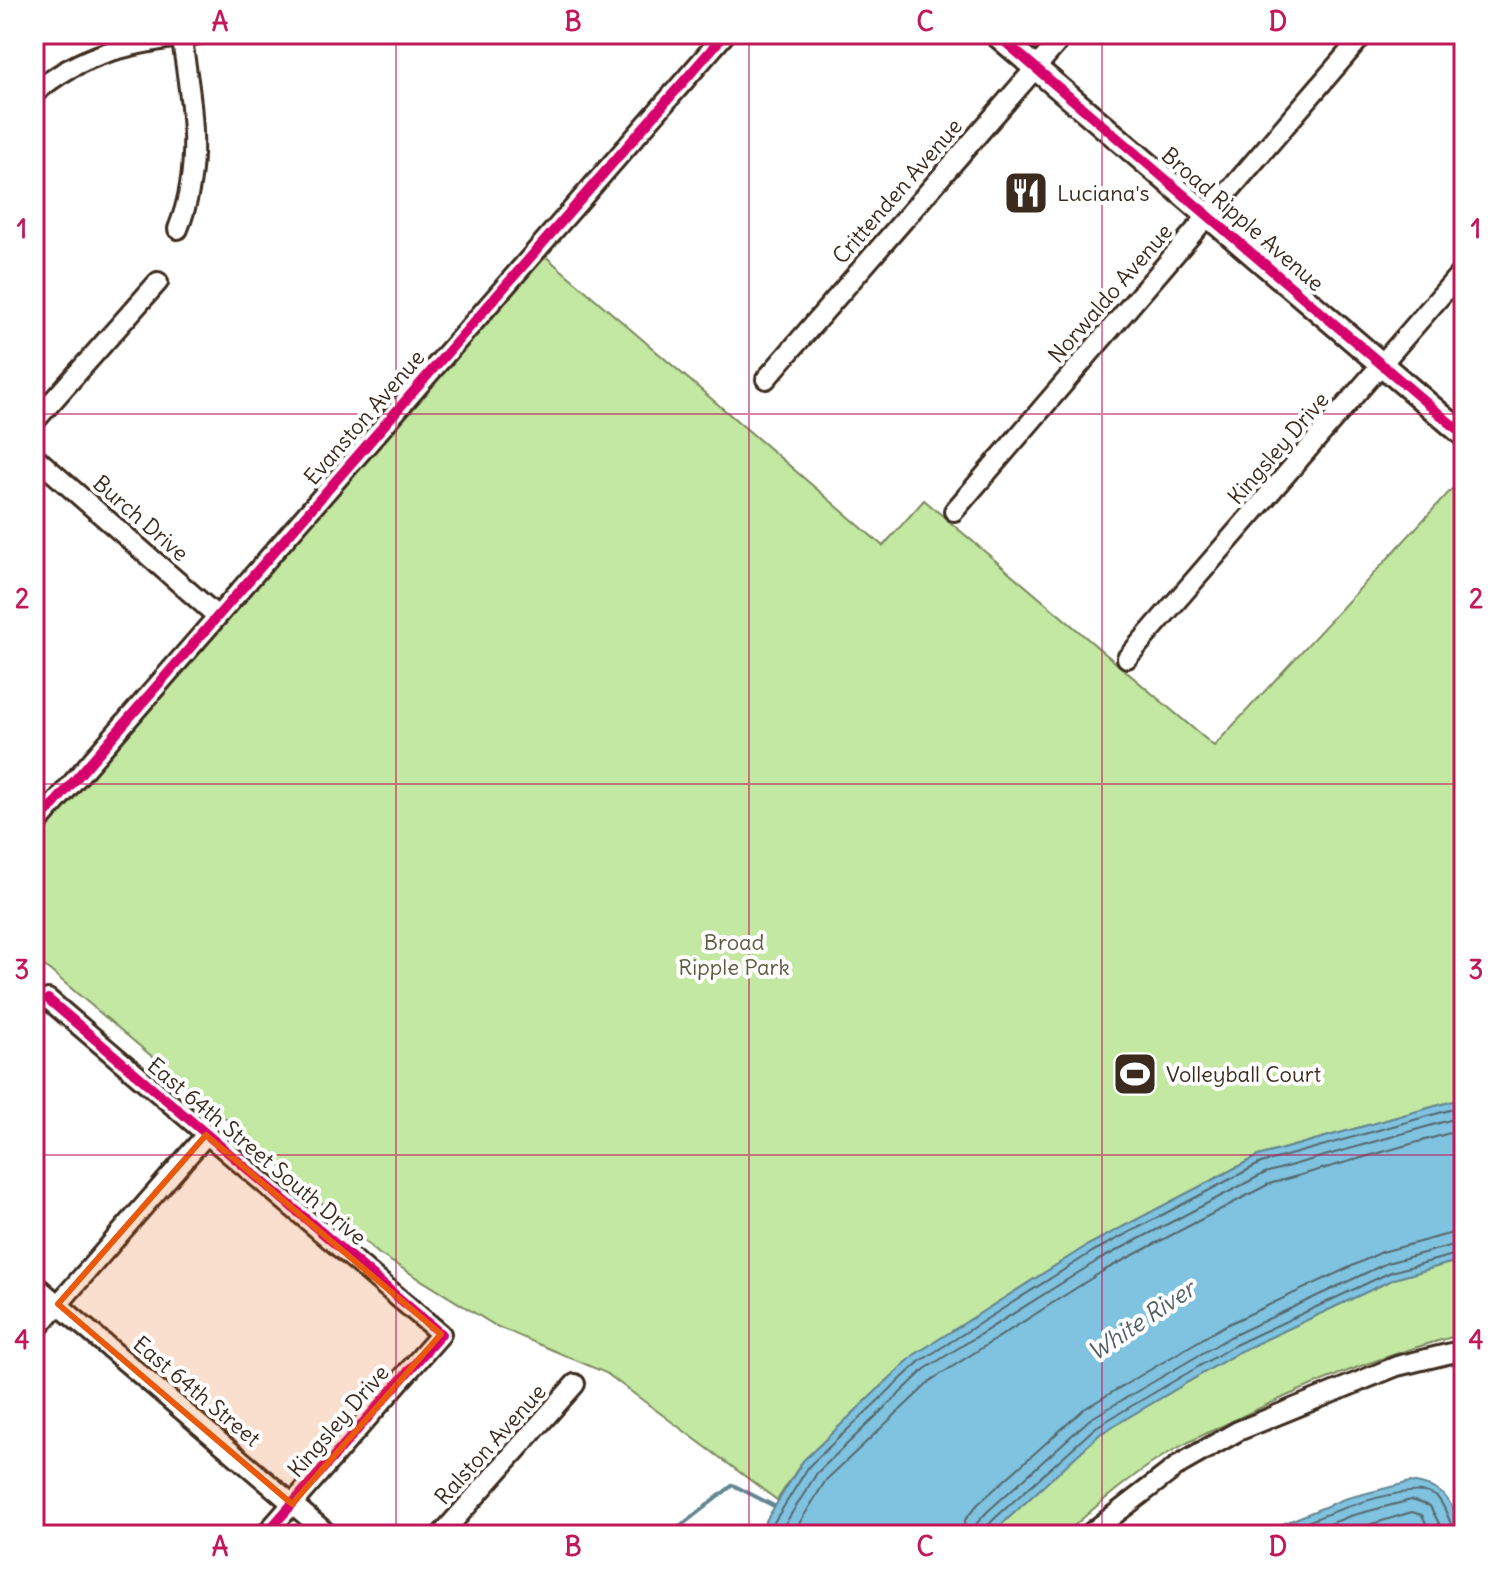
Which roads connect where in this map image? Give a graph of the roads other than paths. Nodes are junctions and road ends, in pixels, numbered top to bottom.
1 (200, 34) edge
2 (725, 34) edge
3 (996, 34) edge
4 (1065, 34) edge
5 (1364, 34) edge
6 (181, 35) edge
7 (1035, 68) junction
8 (34, 94) edge
9 (1209, 216) junction
10 (178, 229) dead end
11 (1464, 269) edge
12 (158, 282) dead end
13 (1382, 365) junction
14 (766, 379) dead end
15 (34, 422) edge
16 (1464, 435) edge
17 (34, 456) edge
18 (954, 511) dead end
19 (217, 616) junction
20 (1127, 658) dead end
21 (34, 827) edge
22 (48, 999) dead end
23 (206, 1135) junction
24 (34, 1284) edge
25 (58, 1304) junction
26 (34, 1332) edge
27 (441, 1334) joint
28 (1464, 1350) edge
29 (575, 1384) dead end
30 (292, 1504) junction
31 (265, 1535) edge
32 (329, 1535) edge
33 (441, 1535) edge
34 (1088, 1535) edge

1 - 6 street
2 - 19 street, Evanston Avenue
3 - 7 street, Broad Ripple Avenue
4 - 7 street, Crittenden Avenue
5 - 9 street, Norwaldo Avenue
6 - 8 street
6 - 10 street
7 - 9 street, Broad Ripple Avenue
7 - 14 street, Crittenden Avenue
9 - 13 street, Broad Ripple Avenue
9 - 18 street, Norwaldo Avenue
11 - 13 street, Kingsley Drive
12 - 15 street
13 - 16 street, Broad Ripple Avenue
13 - 20 street, Kingsley Drive
17 - 19 street, Burch Drive
19 - 21 street, Evanston Avenue
22 - 23 street, East 64th Street South Drive
23 - 25 street
23 - 27 street, East 64th Street South Drive
24 - 25 street, East 64th Street
25 - 26 street
25 - 30 street, East 64th Street
27 - 30 street, Kingsley Drive
28 - 34 street
29 - 33 street, Ralston Avenue
30 - 31 street, Kingsley Drive
30 - 32 street, East 64th Street

